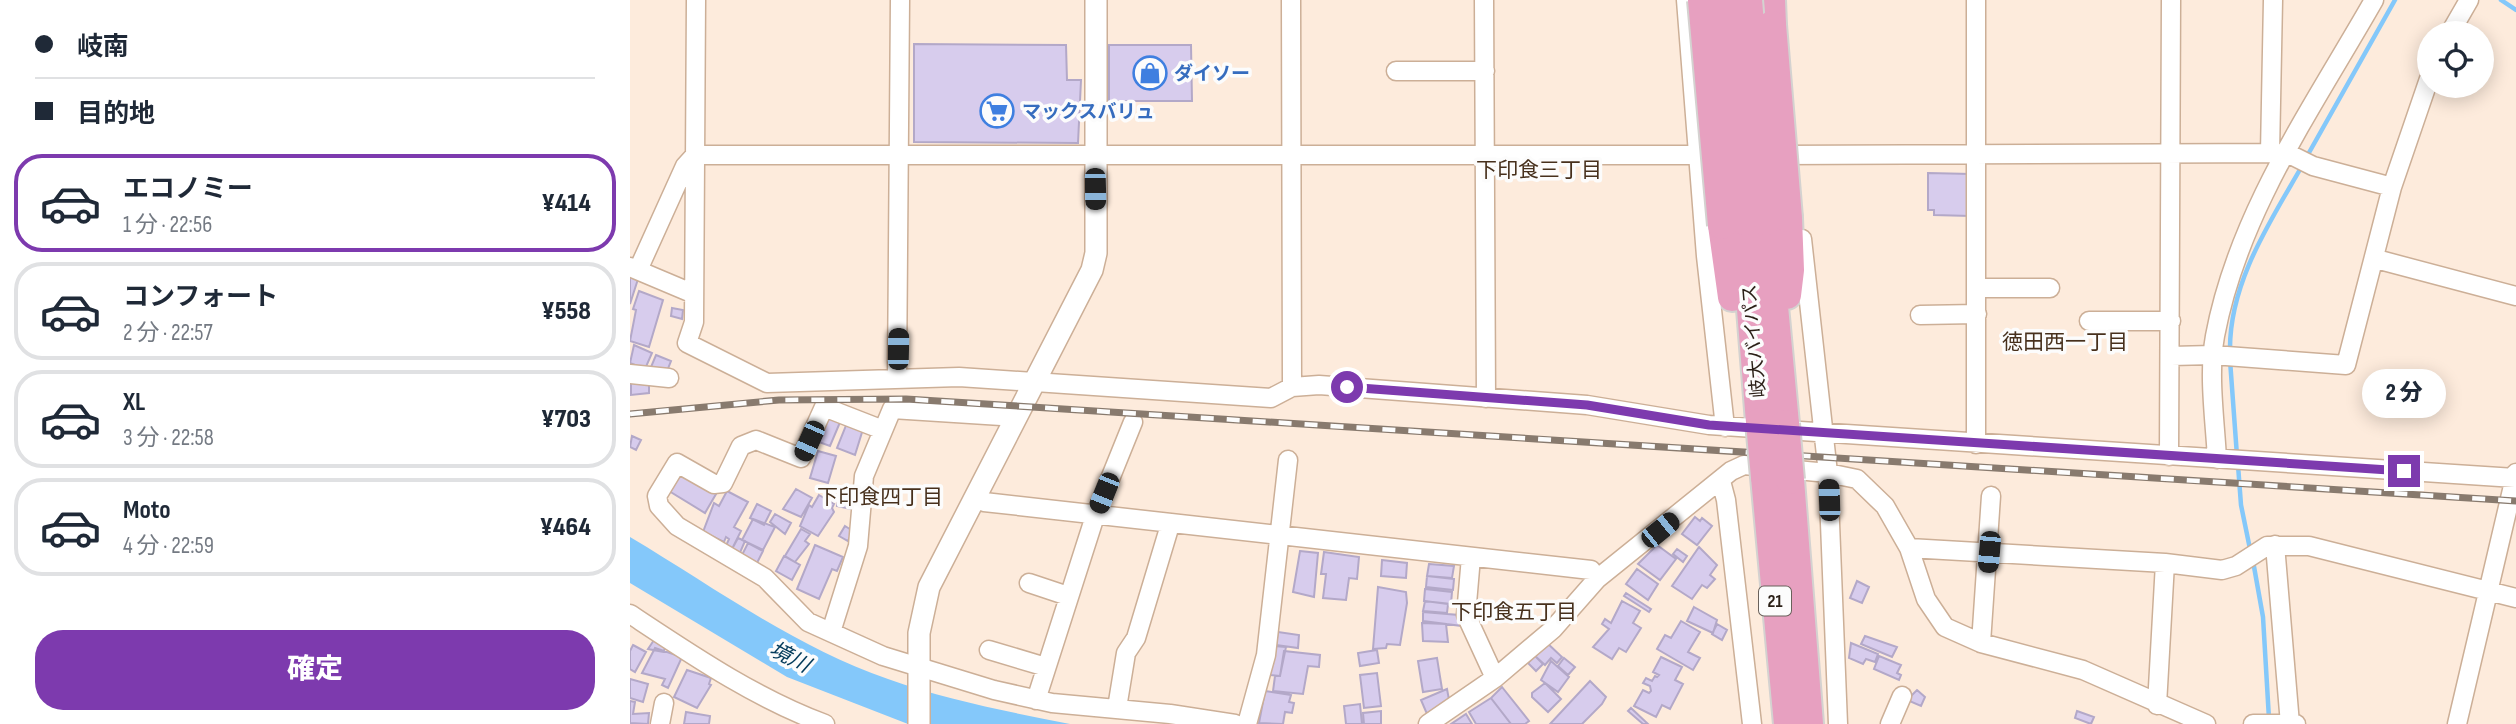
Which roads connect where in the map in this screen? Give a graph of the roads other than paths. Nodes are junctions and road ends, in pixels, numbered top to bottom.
1 (696, 0) edge
2 (900, 0) edge
3 (1096, 0) edge
4 (1291, 0) edge
5 (1484, 0) edge
6 (1686, 0) edge
7 (1702, 0) edge
8 (1723, 0) edge
9 (1748, 0) edge
10 (1976, 0) edge
11 (2171, 0) edge
12 (2273, 0) edge
13 (2374, 0) edge
14 (2469, 0) edge
15 (1773, 8) edge
16 (2457, 21) edge
17 (1396, 71) dead end
18 (1485, 71) junction
19 (2422, 98) edge
20 (901, 153) junction
21 (1095, 154) junction
22 (2283, 154) junction
23 (695, 155) junction
24 (1292, 155) junction
25 (1485, 155) junction
26 (1697, 155) junction
27 (1793, 155) junction
28 (1977, 155) junction
29 (2171, 155) junction
30 (2392, 187) junction
31 (1755, 221) junction
32 (2376, 259) junction
33 (634, 269) edge
34 (1977, 288) junction
35 (2050, 288) dead end
36 (694, 295) junction
37 (2516, 296) edge
38 (1977, 314) junction
39 (1920, 315) dead end
40 (2088, 321) dead end
41 (2171, 321) junction
42 (2171, 356) junction
43 (2217, 356) junction
44 (1767, 364) junction
45 (630, 374) edge
46 (897, 377) junction
47 (669, 378) dead end
48 (1035, 382) junction
49 (1292, 387) junction
50 (1486, 398) junction
51 (1017, 417) junction
52 (1133, 422) dead end
53 (1725, 426) junction
54 (883, 430) junction
55 (1823, 434) junction
56 (1976, 444) junction
57 (2169, 456) junction
58 (2221, 459) junction
59 (1288, 460) dead end
60 (1828, 473) junction
61 (2515, 476) edge
62 (1777, 479) junction
63 (1721, 481) junction
64 (1991, 496) dead end
65 (974, 498) junction
66 (1095, 516) junction
67 (1170, 525) junction
68 (1280, 537) junction
69 (2271, 545) junction
70 (1909, 548) junction
71 (1989, 552) junction
72 (1471, 558) junction
73 (2165, 563) junction
74 (1597, 579) junction
75 (1029, 583) dead end
76 (2488, 591) junction
77 (1068, 596) junction
78 (2516, 598) edge
79 (630, 614) edge
80 (831, 632) junction
81 (1981, 643) junction
82 (989, 650) dead end
83 (1046, 667) junction
84 (918, 672) junction
85 (1495, 678) junction
86 (1902, 696) dead end
87 (1036, 700) junction
88 (664, 703) dead end
89 (2157, 705) junction
90 (1117, 708) junction
91 (660, 724) edge
92 (825, 724) edge
93 (919, 724) edge
94 (1235, 724) edge
95 (1247, 724) edge
96 (1428, 724) edge
97 (1750, 724) edge
98 (1788, 724) edge
99 (1809, 724) edge
100 (1838, 724) edge
101 (1889, 724) edge
102 (2206, 724) edge
103 (2254, 724) edge
104 (2290, 724) edge
105 (2457, 724) edge

1 - 23 street
2 - 20 street
3 - 21 street
4 - 24 street
5 - 18 street
6 - 26 street
7 - 31 highway, 21, bridge
8 - 31 highway, 岐大バイパス / 21, bridge
9 - 31 highway, 岐大バイパス / 21, bridge
10 - 28 street
11 - 29 street
12 - 22 street
13 - 22 street
14 - 16 street
15 - 27 street
15 - 31 highway, 21, bridge
17 - 18 street
18 - 25 street
19 - 30 street
20 - 21 street
20 - 23 street
20 - 46 street
21 - 24 street
21 - 48 street
22 - 29 street
22 - 30 street
22 - 43 street
23 - 33 street
23 - 36 street
24 - 25 street
24 - 49 street
25 - 26 street
25 - 50 street
26 - 27 street
26 - 53 street
27 - 28 street
27 - 55 street
28 - 29 street
28 - 34 street
29 - 41 street
30 - 32 street
31 - 44 highway, 岐大バイパス / 21
31 - 44 highway, 21
32 - 37 street
32 - 43 street
33 - 36 street
34 - 35 street
34 - 38 street
36 - 46 street
38 - 39 street
38 - 56 street
40 - 41 street
41 - 42 street
42 - 43 street
42 - 57 street
43 - 58 street
44 - 62 highway, 岐大バイパス / 21, bridge
45 - 47 street
46 - 48 street
48 - 49 street
48 - 51 street
49 - 50 street
50 - 53 street
51 - 54 street
51 - 65 street
52 - 66 street
53 - 55 street
54 - 80 street
54 - 80 street
55 - 56 street
55 - 60 street
56 - 57 street
57 - 58 street
58 - 61 street
59 - 68 street
60 - 63 street
60 - 70 street
60 - 100 street
61 - 76 street
62 - 98 highway, 岐大バイパス / 21
62 - 99 highway, 岐大バイパス / 21
63 - 74 street
63 - 97 street
64 - 71 street
65 - 66 street
65 - 84 street
66 - 67 street
66 - 77 street
67 - 68 street
67 - 90 street
68 - 72 street
68 - 95 street
69 - 73 street
69 - 76 street
69 - 104 street
70 - 71 street
70 - 81 street
71 - 73 street
71 - 81 street
72 - 74 street
72 - 85 street
73 - 89 street
74 - 85 street
75 - 77 street
76 - 78 street
76 - 105 street
77 - 83 street
79 - 92 street
80 - 84 street
81 - 89 street
82 - 83 street
83 - 87 street
84 - 87 street
84 - 93 street
85 - 96 street
86 - 101 street
87 - 90 street
88 - 91 street
89 - 102 street
90 - 94 street
103 - 104 street

